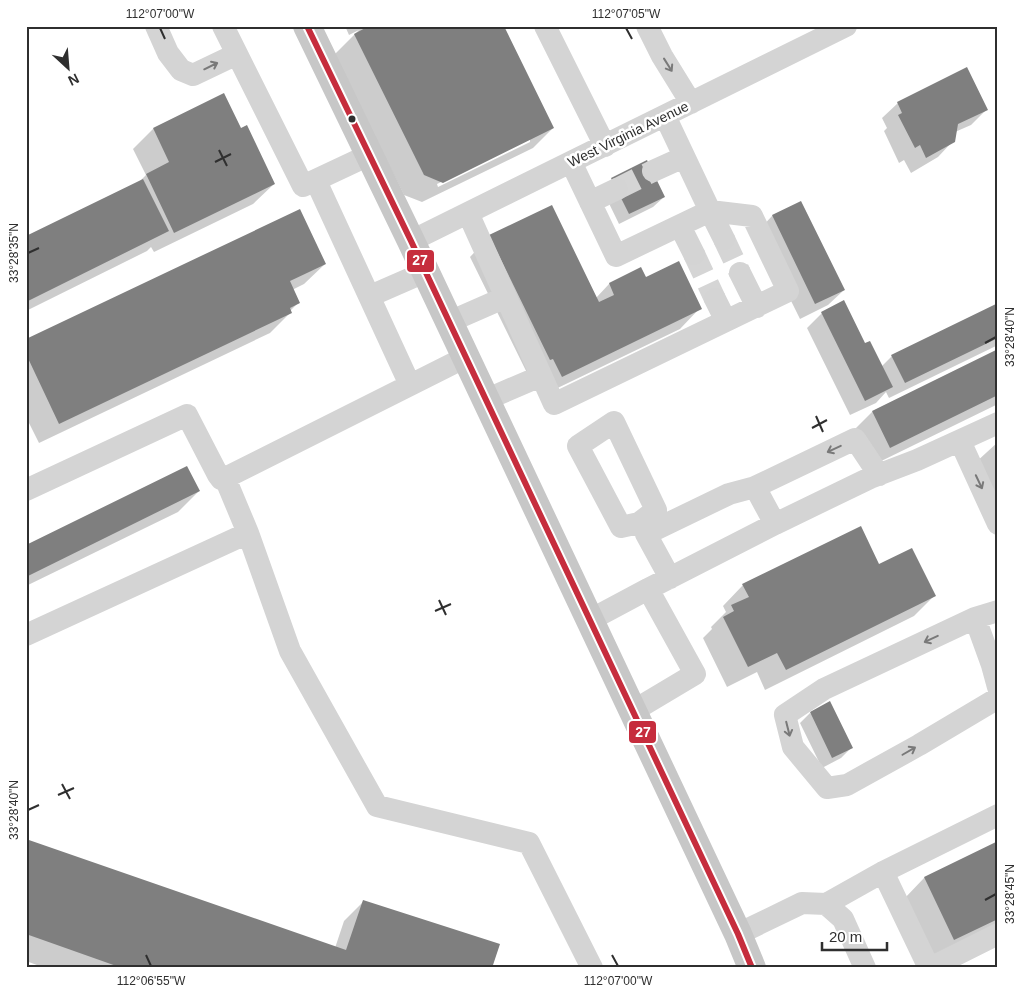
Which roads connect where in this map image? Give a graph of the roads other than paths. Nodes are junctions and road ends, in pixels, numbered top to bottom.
1 (156, 26) edge
2 (223, 26) edge
3 (307, 26) edge
4 (545, 26) edge
5 (647, 26) edge
6 (846, 26) edge
7 (237, 54) junction
8 (691, 103) junction
9 (665, 116) junction
10 (605, 146) junction
11 (369, 155) junction
12 (684, 157) junction
13 (571, 162) junction
14 (653, 171) tunnel mouth
15 (316, 181) junction
16 (617, 189) tunnel mouth
17 (590, 202) junction
18 (710, 211) junction
19 (468, 213) junction
20 (680, 226) junction
21 (724, 239) tunnel mouth
22 (411, 241) junction
23 (694, 254) tunnel mouth
24 (425, 272) junction
25 (740, 273) tunnel mouth
26 (370, 296) junction
27 (506, 297) junction
28 (715, 299) tunnel mouth
29 (756, 307) junction
30 (726, 321) junction
31 (449, 322) junction
32 (466, 358) junction
33 (541, 376) junction
34 (410, 385) junction
35 (485, 400) junction
36 (998, 423) edge
37 (960, 440) junction
38 (879, 475) junction
39 (224, 478) junction
40 (755, 487) junction
41 (26, 490) edge
42 (775, 524) junction
43 (998, 524) edge
44 (248, 533) junction
45 (670, 578) junction
46 (648, 589) junction
47 (998, 610) edge
48 (975, 618) junction
49 (590, 620) junction
50 (26, 635) edge
51 (998, 687) edge
52 (998, 698) edge
53 (633, 711) junction
54 (998, 815) edge
55 (883, 872) junction
56 (826, 904) junction
57 (738, 934) junction
58 (998, 934) edge
59 (592, 968) edge
60 (752, 968) edge
61 (758, 968) edge
62 (865, 968) edge
63 (930, 968) edge

1 -> 7 street
2 - 7 street
3 - 11 main road
4 - 10 street
5 -> 8 street
6 - 8 street, West Virginia Avenue
7 - 15 street
8 - 9 street, West Virginia Avenue
9 - 10 street, West Virginia Avenue
9 - 12 street
10 - 13 street, West Virginia Avenue
11 - 15 street
11 - 22 main road
12 - 14 street
12 - 18 street
13 - 17 street
13 - 19 street, West Virginia Avenue
15 - 26 street
16 - 17 street
17 - 20 street
18 - 20 street
18 - 21 street
18 - 29 street
19 - 22 street, West Virginia Avenue
19 - 27 street
20 - 23 street
22 - 24 main road
24 - 26 street
24 - 31 main road
25 - 29 street
26 - 34 street
27 - 31 street
27 - 33 street
28 - 30 street
29 - 30 street
30 - 33 street
31 - 32 main road
32 - 34 street
32 - 35 main road
33 - 35 street
34 - 39 street
35 - 49 main road
36 - 37 street
37 - 38 street
37 -> 43 street
38 -> 40 street
38 - 42 street
39 - 41 street
39 - 44 street
40 - 42 street
40 - 45 street
42 - 45 street
44 - 50 street
44 - 59 street
45 - 46 street
46 - 49 street
46 - 53 street
47 - 48 street
48 - 51 street
48 -> 52 street
49 - 53 main road
53 - 57 main road
54 - 55 street
55 - 56 street
55 - 63 street
56 - 57 street
56 - 62 street
57 - 60 main road
57 - 61 main road
58 - 63 street

